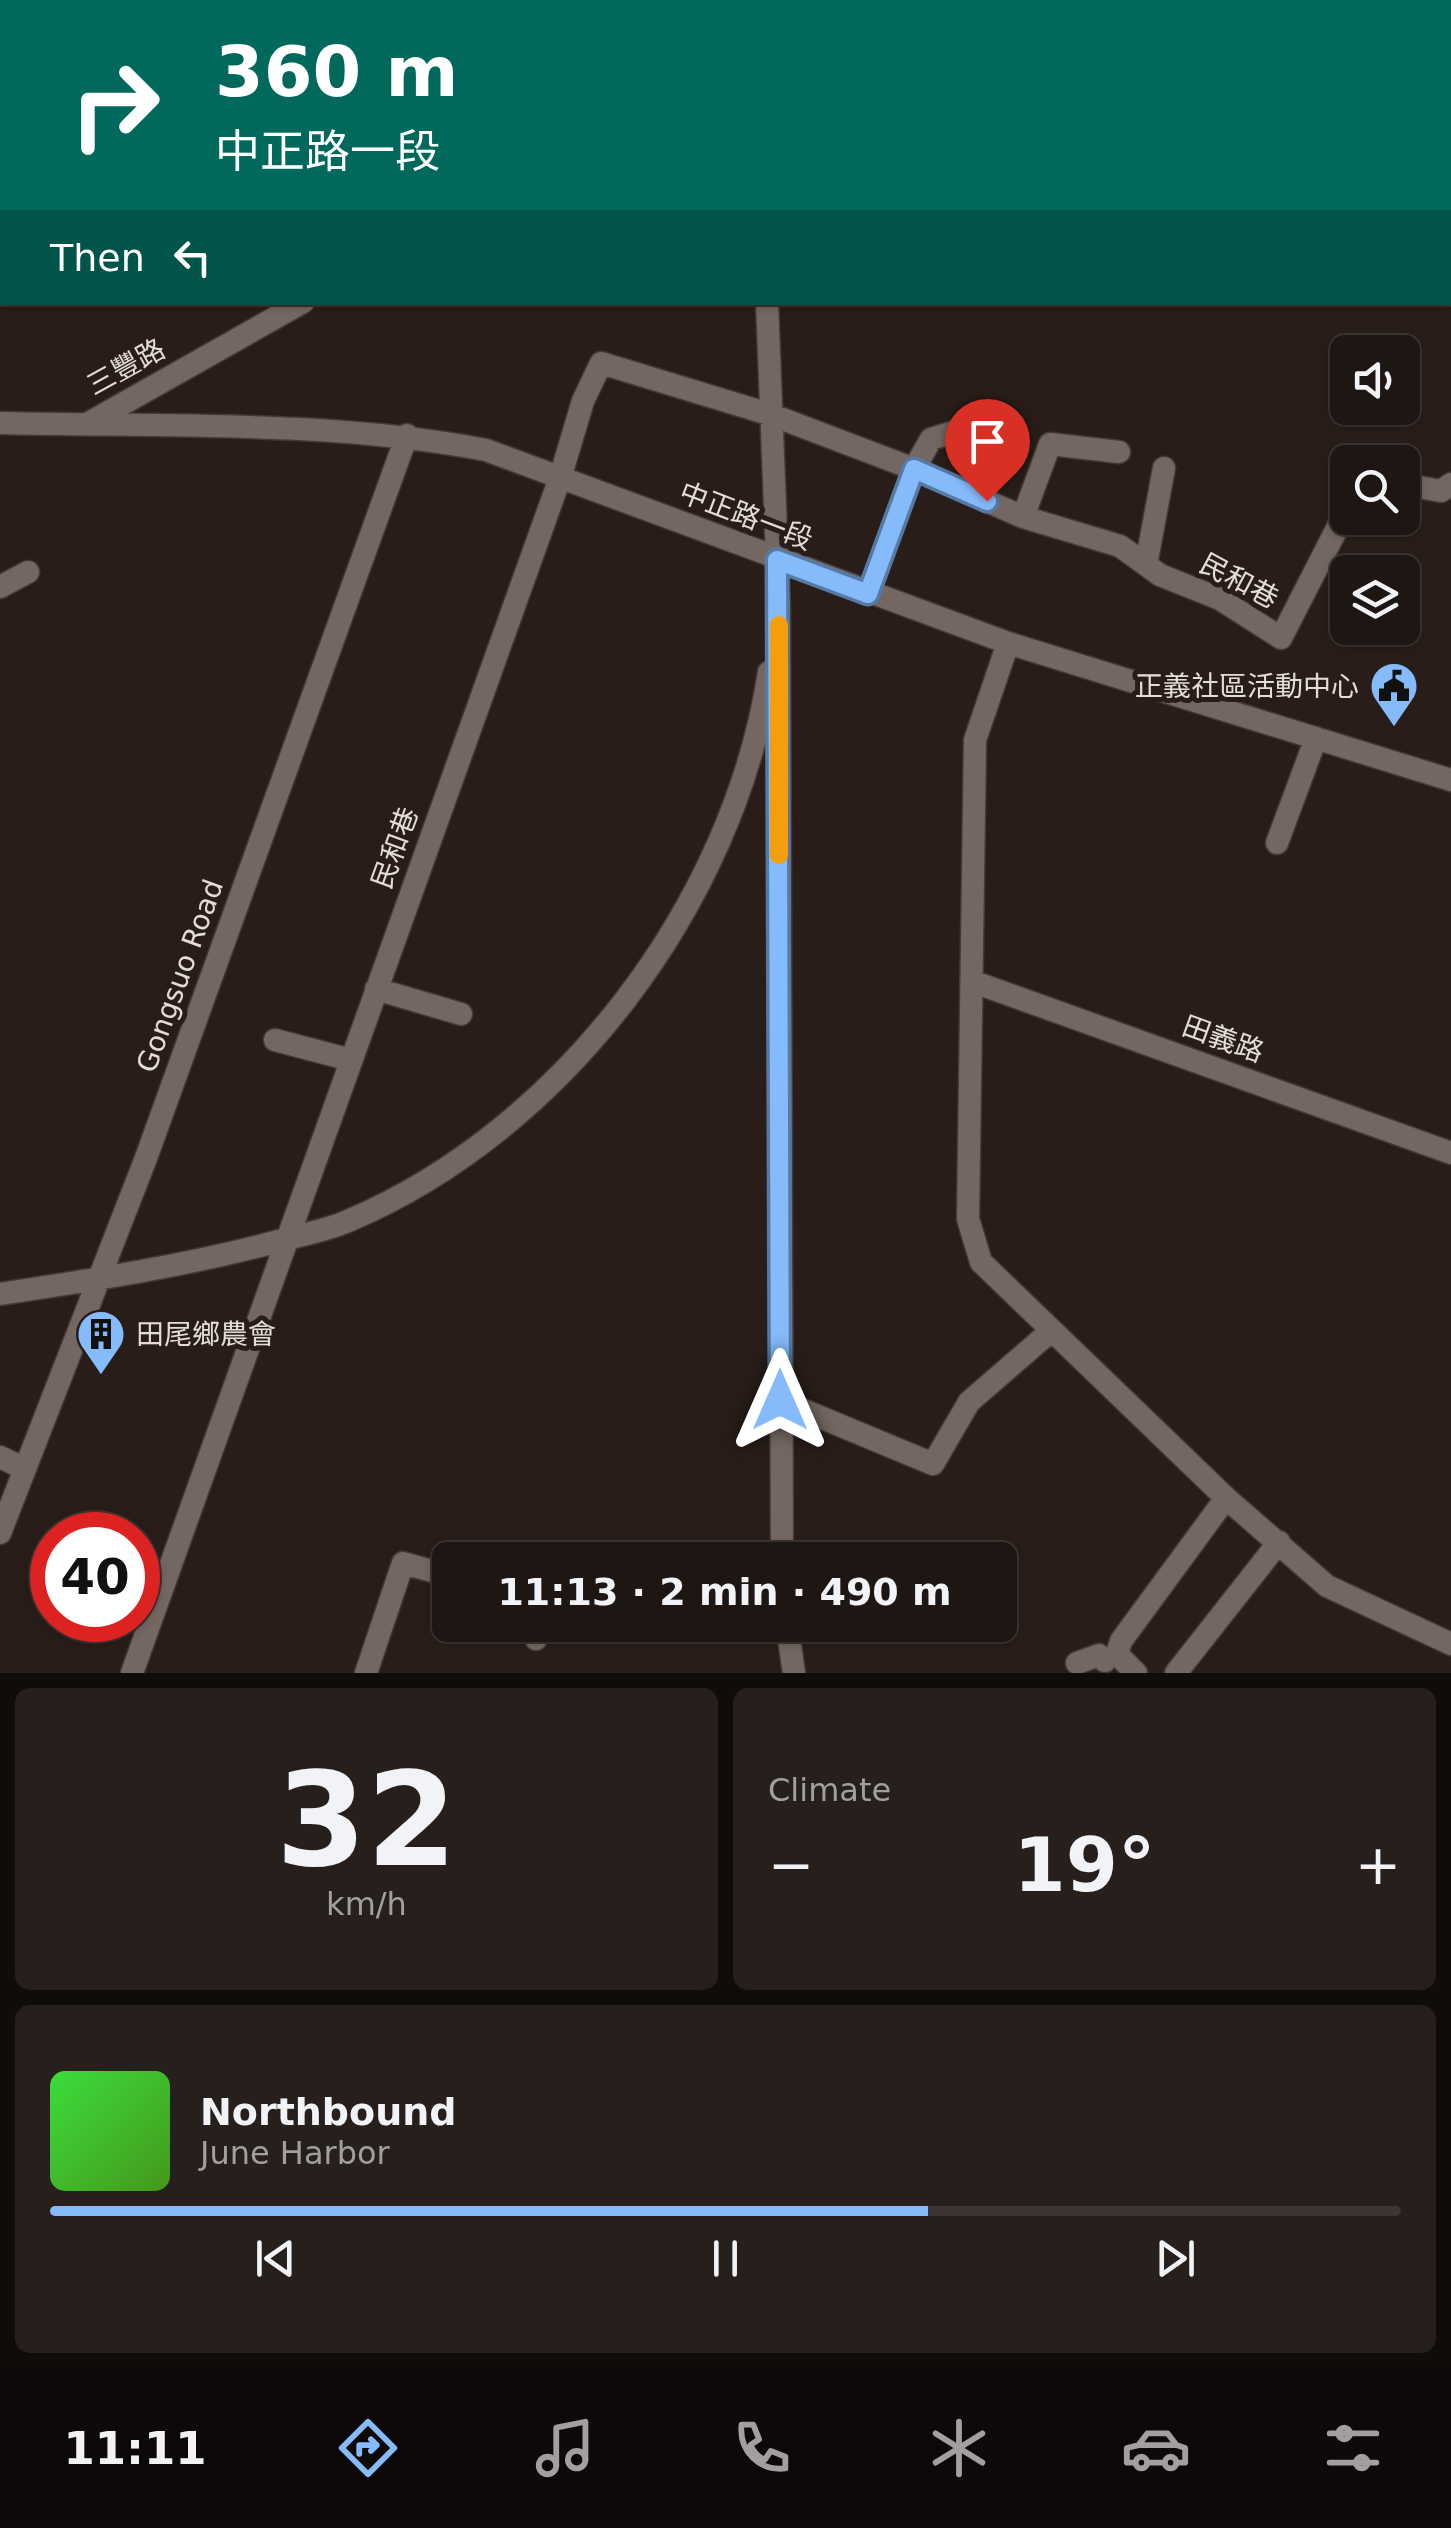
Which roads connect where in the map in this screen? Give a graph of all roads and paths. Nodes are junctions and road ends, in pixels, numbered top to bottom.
1 (298, 305) edge
2 (767, 305) edge
3 (772, 415) junction
4 (0, 423) edge
5 (84, 425) junction
6 (960, 430) dead end
7 (407, 436) junction
8 (1119, 452) dead end
9 (1164, 468) dead end
10 (914, 469) junction
11 (560, 478) junction
12 (1451, 484) edge
13 (1420, 487) edge
14 (1023, 517) junction
15 (1333, 535) edge
16 (777, 560) junction
17 (1146, 565) junction
18 (28, 572) dead end
19 (0, 587) edge
20 (868, 594) junction
21 (779, 609) junction
22 (1008, 643) junction
23 (1316, 738) junction
24 (752, 752) junction
25 (780, 755) junction
26 (1451, 780) edge
27 (1278, 843) dead end
28 (974, 982) junction
29 (376, 989) junction
30 (461, 1014) dead end
31 (275, 1040) dead end
32 (351, 1060) junction
33 (1451, 1153) edge
34 (287, 1238) junction
35 (98, 1280) junction
36 (0, 1294) edge
37 (1051, 1331) junction
38 (780, 1400) junction
39 (0, 1457) edge
40 (26, 1470) junction
41 (1226, 1498) junction
42 (0, 1533) edge
43 (782, 1542) edge
44 (1278, 1542) junction
45 (432, 1571) edge
46 (160, 1579) edge
47 (139, 1642) edge
48 (789, 1642) edge
49 (1451, 1644) edge
50 (1077, 1663) dead end
51 (1109, 1663) edge
52 (132, 1673) edge
53 (366, 1673) edge
54 (794, 1673) edge
55 (1136, 1673) edge
56 (1176, 1673) edge

1 - 5 street, 三豐路
2 - 3 street
3 - 10 street, 民和巷
3 - 11 street, 民和巷
3 - 16 street
4 - 5 street, 中正路一段
5 - 7 street, 中正路一段
6 - 10 street
7 - 11 street, 中正路一段
7 - 35 street, Gongsuo Road
8 - 14 street
9 - 17 street
10 - 14 street, 民和巷
10 - 20 street
11 - 16 street, 中正路一段
11 - 29 street, 民和巷
12 - 13 street
14 - 17 street, 民和巷
15 - 17 street, 民和巷
16 - 20 street, 中正路一段
16 - 21 street
18 - 19 street
20 - 22 street, 中正路一段
21 - 24 street
21 - 25 street
22 - 23 street, 中正路一段
22 - 28 street
23 - 26 street, 中正路一段
23 - 27 street
24 - 25 street
24 - 34 street
25 - 38 street
28 - 33 street, 田義路
28 - 37 street
29 - 30 street
29 - 32 street, 民和巷
31 - 32 street
32 - 34 street, 民和巷
34 - 35 street
34 - 46 street, 民和巷
35 - 36 street
35 - 40 street, Gongsuo Road
37 - 38 street
37 - 41 street
38 - 43 street
39 - 40 street
40 - 42 street, Gongsuo Road
41 - 44 street
41 - 51 street
44 - 49 street
44 - 56 street
45 - 53 street
47 - 52 street, 民和巷
48 - 54 street
50 - 51 street
51 - 55 street

